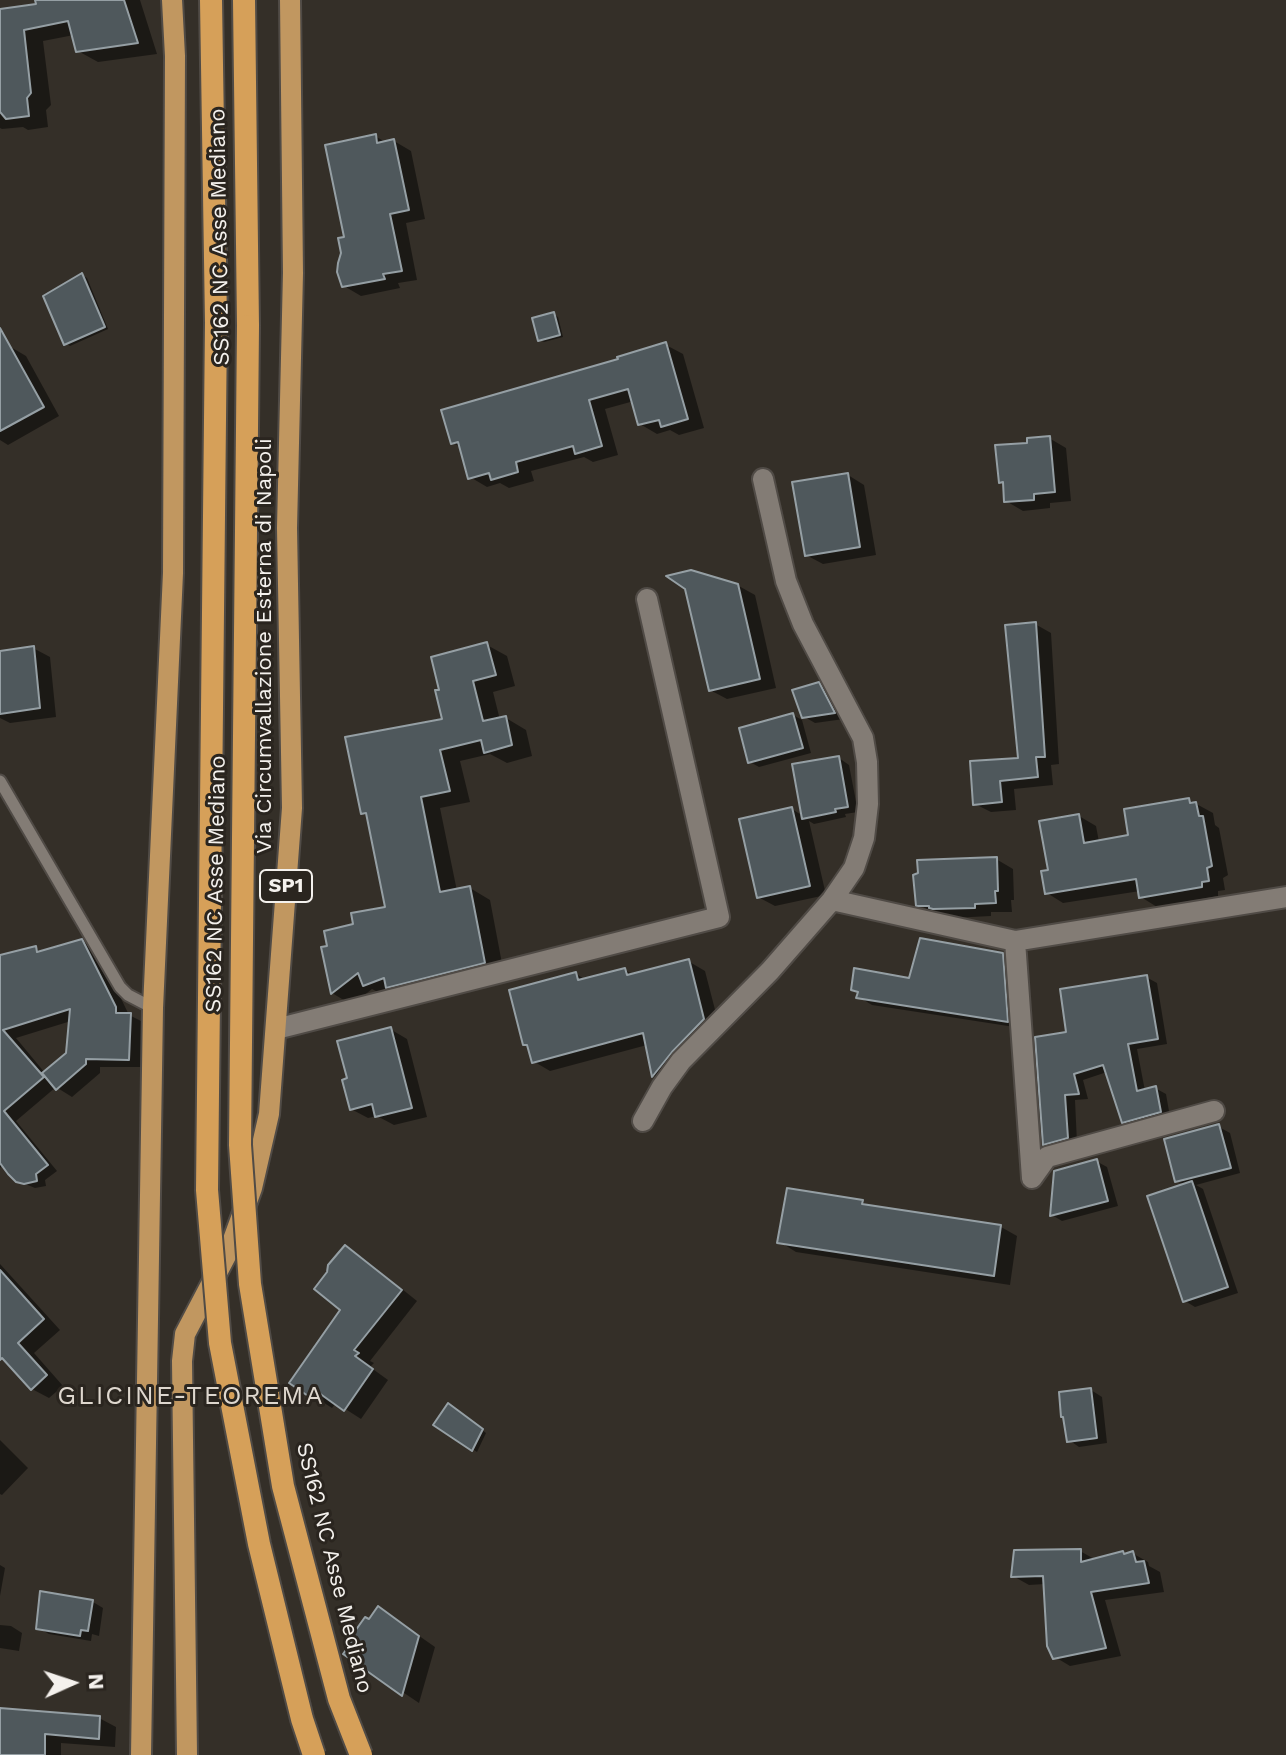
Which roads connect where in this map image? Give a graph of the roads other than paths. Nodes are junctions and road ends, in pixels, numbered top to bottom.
1 (172, 0) edge
2 (211, 0) edge
3 (244, 0) edge
4 (290, 0) edge
5 (763, 479) dead end
6 (647, 599) dead end
7 (0, 781) edge
8 (1286, 897) edge
9 (832, 900) junction
10 (1015, 941) junction
11 (153, 1008) junction
12 (276, 1029) junction
13 (1214, 1111) dead end
14 (643, 1121) dead end
15 (141, 1755) edge
16 (187, 1755) edge
17 (314, 1755) edge
18 (361, 1755) edge

1 - 11 main road
2 - 17 highway, SS162 NC Asse Mediano, bridge
3 - 18 highway, SS162 NC Asse Mediano, bridge
4 - 12 main road, Via Circumvallazione Esterna di Napoli / SP1
5 - 9 street
6 - 12 street
7 - 11 lane
8 - 10 street
9 - 10 street
9 - 14 street
10 - 13 street
11 - 15 main road
12 - 16 main road, Via Circumvallazione Esterna di Napoli / SP1

